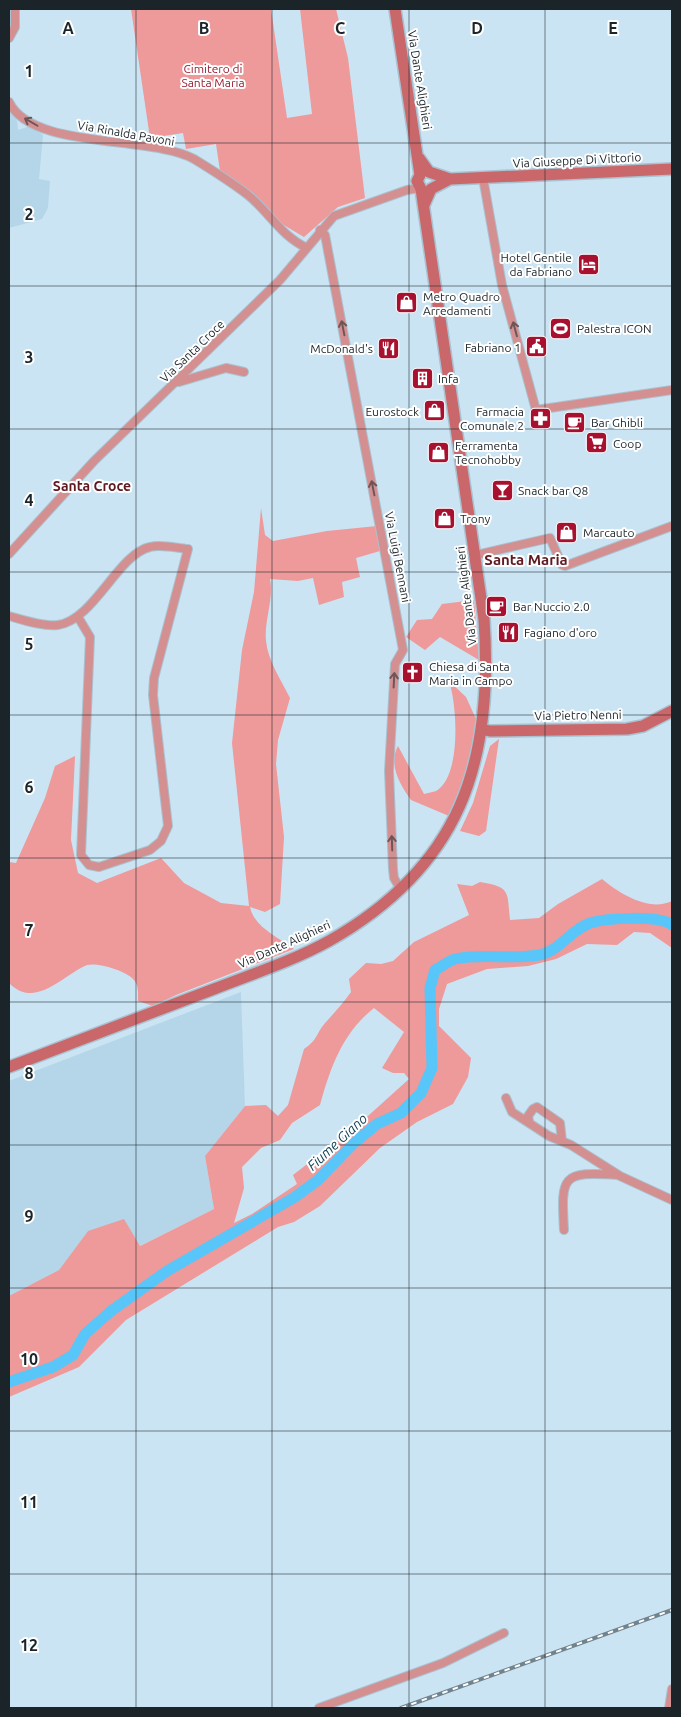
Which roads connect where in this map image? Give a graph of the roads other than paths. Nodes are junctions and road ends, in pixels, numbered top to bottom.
1 (15, 9) edge
2 (395, 9) edge
3 (9, 38) edge
4 (9, 102) edge
5 (672, 169) edge
6 (483, 178) junction
7 (426, 182) junction
8 (320, 230) junction
9 (307, 248) junction
10 (244, 372) dead end
11 (175, 383) junction
12 (672, 390) edge
13 (672, 526) edge
14 (9, 554) edge
15 (476, 555) junction
16 (9, 616) edge
17 (78, 617) junction
18 (672, 711) edge
19 (481, 729) junction
20 (401, 890) junction
21 (9, 1067) edge
22 (506, 1098) dead end
23 (529, 1121) junction
24 (562, 1141) junction
25 (620, 1176) junction
26 (672, 1200) edge
27 (564, 1230) dead end
28 (504, 1633) dead end
29 (672, 1689) edge
30 (319, 1708) edge
31 (669, 1708) edge

1 - 3 street
2 - 7 main road, Via Dante Alighieri
9 -> 4 street, Via Rinalda Pavoni
5 - 6 main road, Via Giuseppe Di Vittorio
6 - 7 main road, Via Giuseppe Di Vittorio
12 -> 6 street
7 - 8 street, Via Santa Croce
7 - 15 main road, Via Dante Alighieri
8 - 9 street, Via Santa Croce
20 -> 8 street, Via Luigi Bennani
9 - 11 street, Via Santa Croce
10 - 11 street
11 - 14 street, Via Santa Croce
13 - 15 street
15 - 19 main road, Via Dante Alighieri
16 - 17 street
17 - 17 street
18 - 19 main road, Via Pietro Nenni
19 - 20 main road, Via Dante Alighieri
20 - 21 main road, Via Dante Alighieri
22 - 23 street
23 - 24 street
23 - 24 street
24 - 25 street
25 - 26 street
25 - 27 street
28 - 30 street
29 - 31 street

